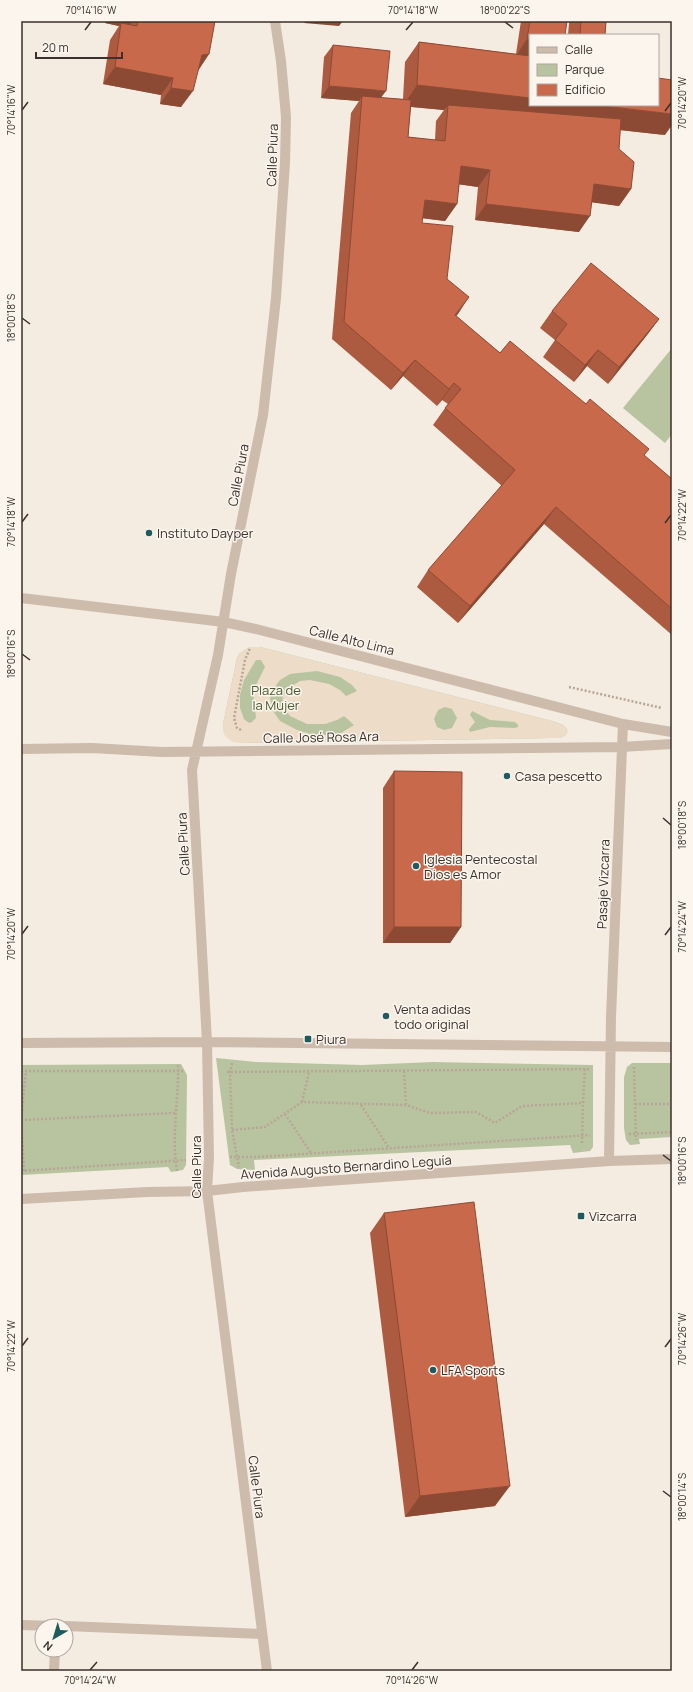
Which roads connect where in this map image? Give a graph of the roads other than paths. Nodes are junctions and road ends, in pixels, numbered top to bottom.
1 (275, 21) edge
2 (21, 598) edge
3 (224, 622) junction
4 (623, 724) junction
5 (672, 732) edge
6 (672, 744) edge
7 (621, 747) junction
8 (21, 749) edge
9 (195, 751) junction
10 (207, 1042) junction
11 (21, 1043) edge
12 (610, 1046) junction
13 (672, 1047) edge
14 (672, 1159) edge
15 (609, 1161) junction
16 (207, 1191) junction
17 (21, 1199) edge
18 (21, 1624) edge
19 (34, 1625) edge
20 (74, 1626) edge
21 (262, 1634) junction
22 (54, 1658) edge
23 (54, 1671) edge
24 (267, 1671) edge

1 - 3 street, Calle Piura
2 - 3 street, Calle Alto Lima
3 - 4 street, Calle Alto Lima
3 - 9 street, Calle Piura
4 - 5 street, Calle Alto Lima
4 - 7 street, Pasaje Vizcarra
6 - 7 street, Calle José Rosa Ara
7 - 9 street, Calle José Rosa Ara
7 - 12 street, Pasaje Vizcarra
8 - 9 street, Calle José Rosa Ara
9 - 10 street, Calle Piura
10 - 11 street
10 - 12 street
10 - 16 street, Calle Piura
12 - 13 street
12 - 15 street, Pasaje Vizcarra
14 - 15 street, Avenida Augusto Bernardino Leguía
15 - 16 street, Avenida Augusto Bernardino Leguía
16 - 17 street, Avenida Augusto Bernardino Leguía
16 - 21 street, Calle Piura
18 - 19 street
20 - 21 street
21 - 24 street, Calle Piura
22 - 23 street

